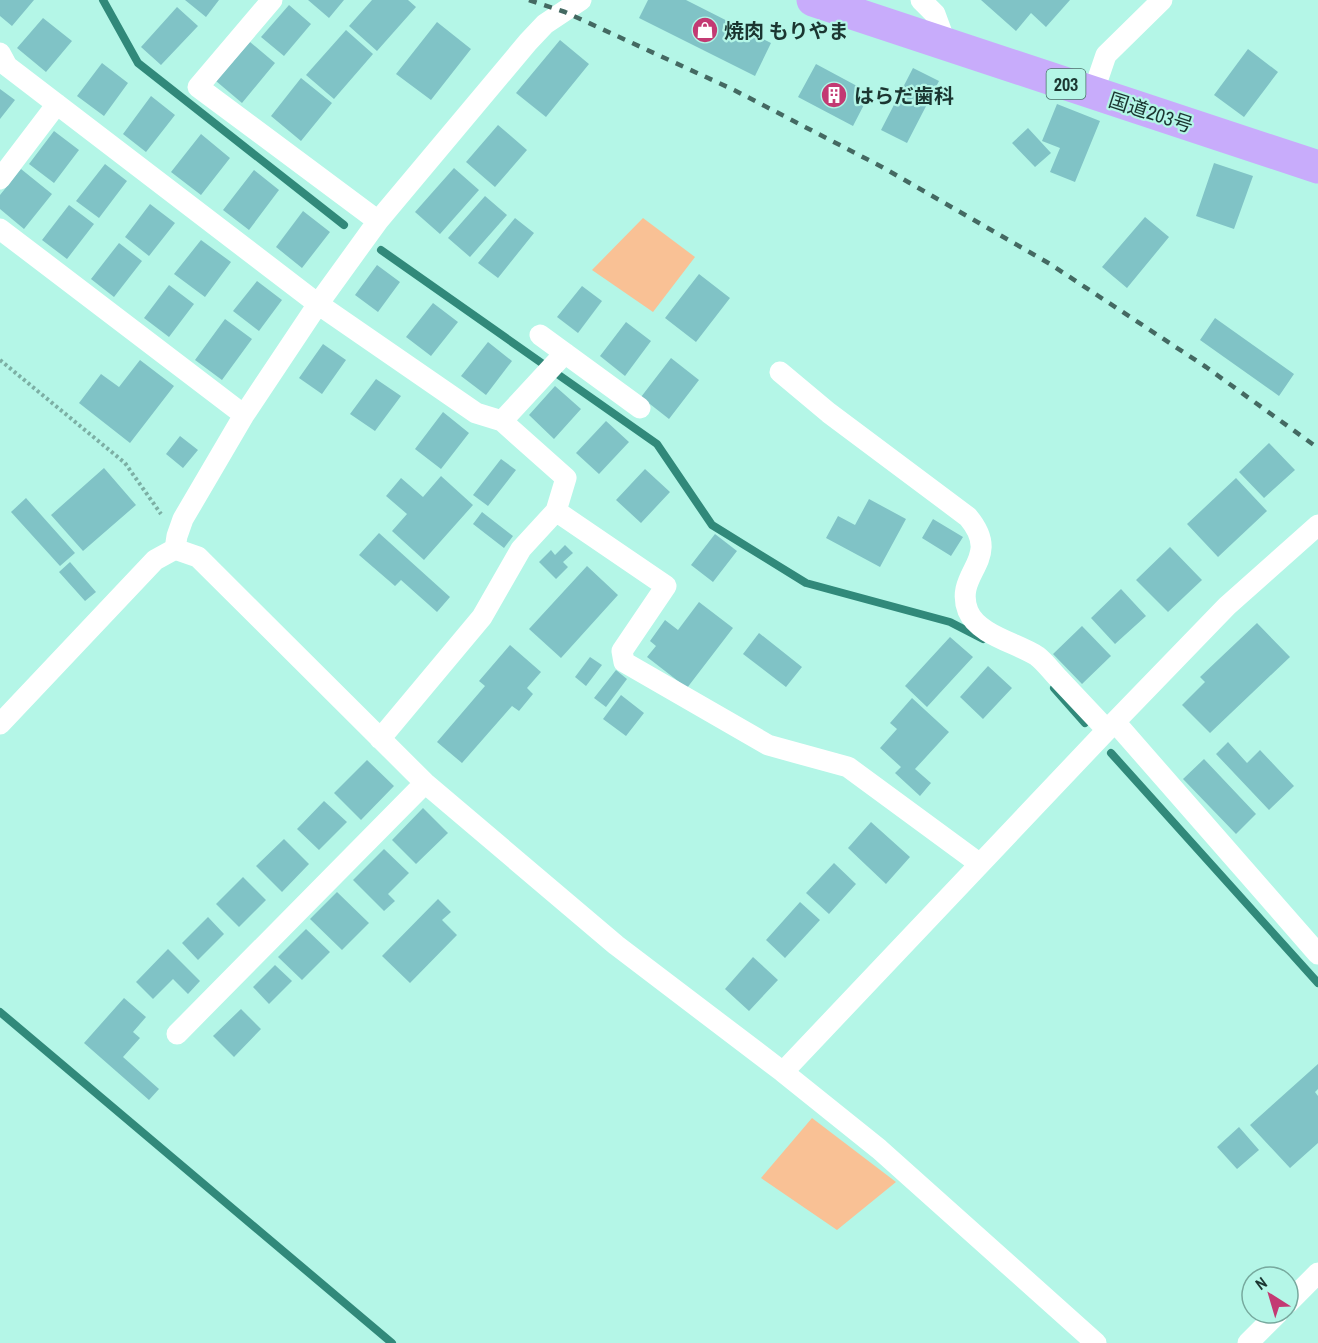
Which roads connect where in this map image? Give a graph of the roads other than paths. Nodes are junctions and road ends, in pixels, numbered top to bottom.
1 (272, 0) edge
2 (580, 0) edge
3 (813, 0) edge
4 (921, 0) edge
5 (1162, 0) edge
6 (946, 44) junction
7 (0, 53) edge
8 (1093, 93) junction
9 (57, 105) junction
10 (1318, 167) edge
11 (0, 178) edge
12 (378, 221) junction
13 (0, 229) edge
14 (318, 304) junction
15 (540, 335) dead end
16 (565, 353) junction
17 (780, 372) dead end
18 (640, 408) dead end
19 (244, 415) junction
20 (502, 421) junction
21 (556, 511) junction
22 (1318, 525) edge
23 (176, 543) junction
24 (0, 724) edge
25 (1111, 726) junction
26 (380, 739) junction
27 (425, 783) junction
28 (980, 864) junction
29 (1318, 954) edge
30 (177, 1034) dead end
31 (783, 1072) junction
32 (1318, 1272) edge
33 (1300, 1290) edge
34 (1266, 1325) edge
35 (1096, 1343) edge
36 (1248, 1343) edge

1 - 12 street
2 - 12 street
3 - 6 highway, 国道203号 / 203
4 - 6 street
5 - 8 street
6 - 8 highway, 国道203号 / 203
7 - 9 street
8 - 10 highway, 国道203号 / 203
9 - 11 street
9 - 14 street
12 - 14 street
13 - 19 street
14 - 19 street
14 - 20 street
15 - 16 street
16 - 18 street
16 - 20 street
17 - 25 street
19 - 23 street
20 - 21 street
21 - 26 street
21 - 28 street
22 - 25 street
23 - 24 street
23 - 26 street
25 - 28 street
25 - 29 street
26 - 27 street
27 - 30 street
27 - 31 street
28 - 31 street
31 - 35 street
32 - 33 street
34 - 36 street

